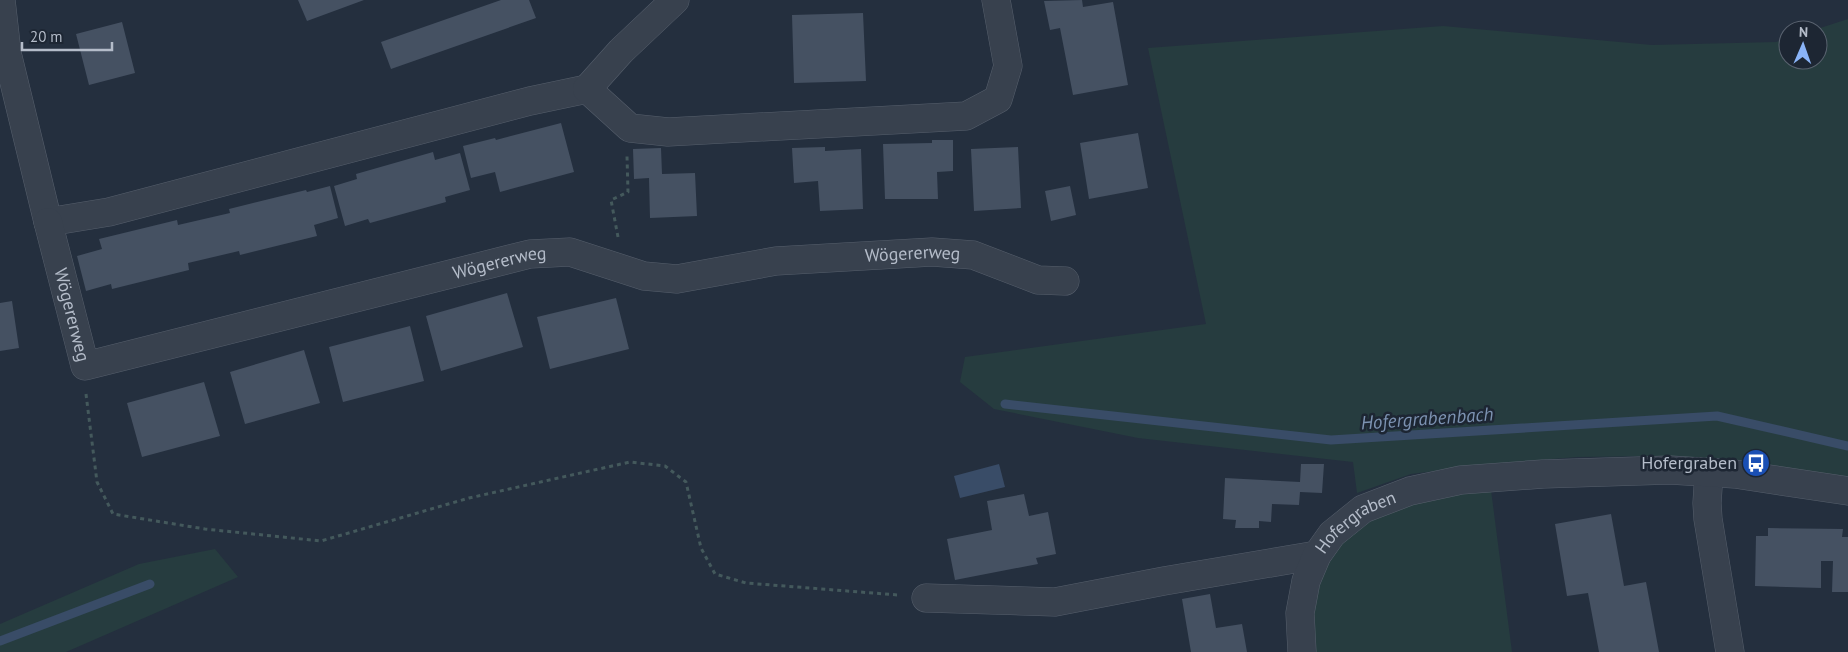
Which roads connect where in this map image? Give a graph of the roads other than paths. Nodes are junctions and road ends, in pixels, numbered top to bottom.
1 (1, 0) edge
2 (675, 0) edge
3 (996, 0) edge
4 (587, 89) junction
5 (48, 222) junction
6 (1065, 281) dead end
7 (1709, 472) junction
8 (1848, 491) edge
9 (1317, 555) junction
10 (926, 598) road end
11 (1302, 652) edge
12 (1730, 652) edge

1 - 5 street, Wögererweg
2 - 4 street
3 - 4 street
4 - 5 street
5 - 6 street, Wögererweg
7 - 8 street, Hofergraben
7 - 9 street, Hofergraben
7 - 12 street
9 - 10 street
9 - 11 street, Hofergraben

